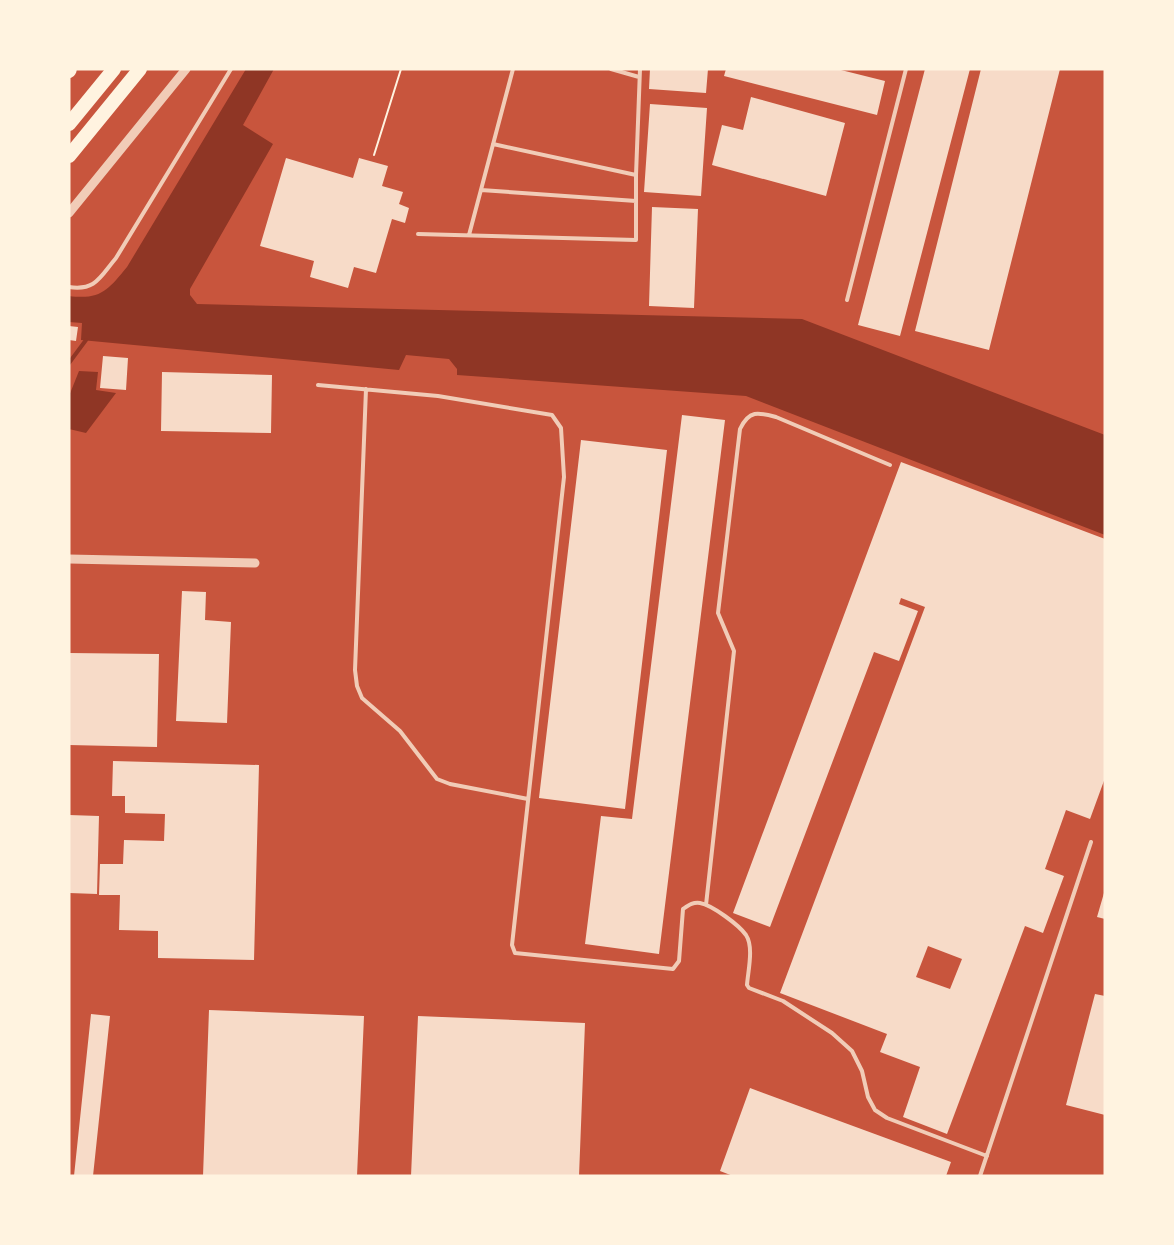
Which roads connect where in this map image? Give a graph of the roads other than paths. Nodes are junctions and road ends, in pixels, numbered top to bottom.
1 (114, 69) edge
2 (140, 69) edge
3 (186, 69) edge
4 (231, 69) edge
5 (513, 69) edge
6 (611, 69) edge
7 (640, 69) edge
8 (906, 69) edge
9 (639, 77) junction
10 (69, 124) edge
11 (493, 144) junction
12 (69, 156) edge
13 (636, 176) junction
14 (481, 190) junction
15 (636, 201) junction
16 (69, 213) edge
17 (418, 234) dead end
18 (469, 235) junction
19 (69, 287) edge
20 (847, 300) dead end
21 (318, 385) dead end
22 (366, 389) junction
23 (890, 465) dead end
24 (69, 559) edge
25 (255, 562) dead end
26 (528, 799) junction
27 (1091, 843) dead end
28 (706, 905) junction
29 (987, 1156) junction
30 (980, 1176) edge

1 - 10 highway
2 - 12 highway
3 - 16 street
4 - 19 lane
5 - 11 lane
6 - 9 lane
7 - 9 lane
8 - 20 lane
9 - 13 lane
11 - 13 lane
11 - 14 lane
13 - 15 lane
14 - 15 lane
14 - 18 lane
15 - 18 lane
17 - 18 lane
21 - 22 lane
22 - 26 lane
22 - 26 lane
23 - 28 lane
24 - 25 street
26 - 28 lane
27 - 29 lane
28 - 29 lane
29 - 30 lane

